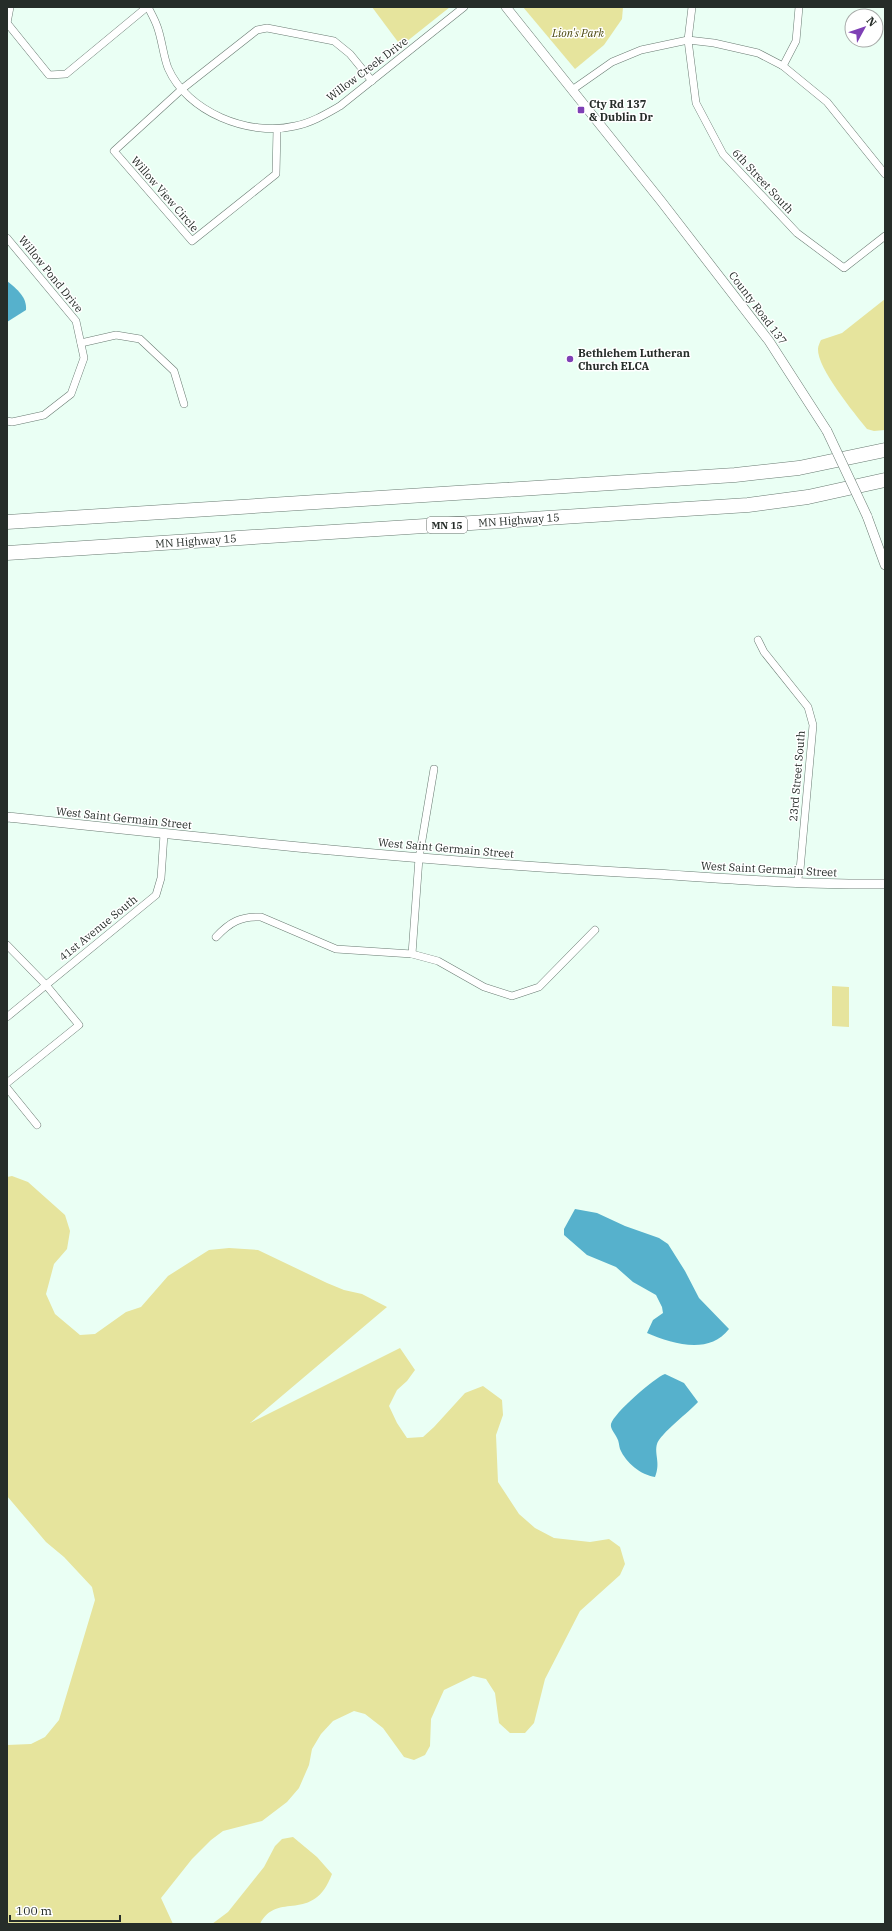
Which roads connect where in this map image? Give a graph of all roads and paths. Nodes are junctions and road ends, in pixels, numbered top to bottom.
1 (10, 7) edge
2 (147, 7) edge
3 (464, 7) edge
4 (506, 7) edge
5 (692, 7) edge
6 (799, 7) edge
7 (7, 23) edge
8 (688, 40) junction
9 (783, 66) junction
10 (372, 81) junction
11 (182, 89) junction
12 (572, 90) junction
13 (277, 129) junction
14 (885, 174) edge
15 (885, 236) edge
16 (7, 238) edge
17 (81, 343) junction
18 (184, 404) dead end
19 (7, 421) edge
20 (885, 450) edge
21 (885, 480) edge
22 (7, 522) edge
23 (7, 554) edge
24 (885, 565) edge
25 (758, 640) dead end
26 (434, 769) dead end
27 (7, 817) edge
28 (164, 834) junction
29 (419, 858) junction
30 (797, 882) junction
31 (885, 884) edge
32 (595, 930) dead end
33 (216, 937) dead end
34 (7, 945) edge
35 (412, 954) junction
36 (46, 985) junction
37 (7, 1017) edge
38 (7, 1083) edge
39 (7, 1088) edge
40 (37, 1124) dead end

1 - 7 street
2 - 7 street
2 - 11 street, Willow Creek Drive
3 - 10 street, Willow Creek Drive
4 - 12 street, County Road 137
5 - 8 street, 6th Street South
6 - 9 street
8 - 9 street
8 - 12 street
8 - 15 street, 6th Street South
9 - 14 street
10 - 11 street
10 - 13 street, Willow Creek Drive
11 - 13 street, Willow Creek Drive
11 - 13 street, Willow View Circle
12 - 24 street, County Road 137, bridge
16 - 17 street, Willow Pond Drive
17 - 18 street
17 - 19 street, Willow Pond Drive
20 - 22 highway
21 - 23 highway, MN Highway 15 / MN 15
25 - 30 street, 23rd Street South
26 - 29 street
27 - 28 street, West Saint Germain Street
28 - 29 street, West Saint Germain Street
28 - 36 street, 41st Avenue South
29 - 30 street, West Saint Germain Street
29 - 35 street
30 - 31 street, West Saint Germain Street
32 - 35 street
33 - 35 street
34 - 36 street
36 - 37 street, 41st Avenue South
36 - 38 street
39 - 40 street

